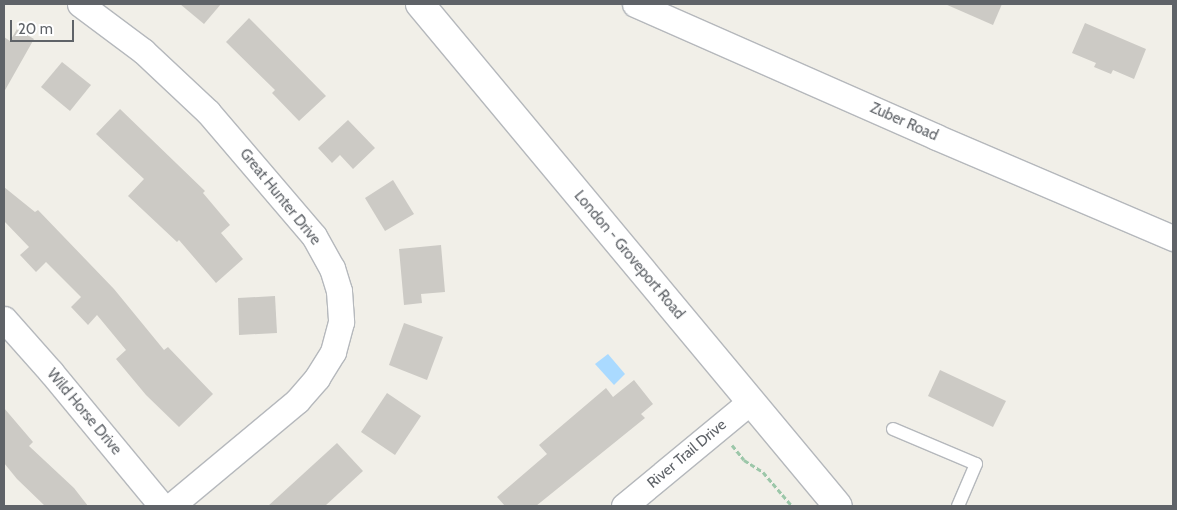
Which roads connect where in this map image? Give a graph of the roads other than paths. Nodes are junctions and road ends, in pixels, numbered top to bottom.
1 (80, 4) edge
2 (420, 4) edge
3 (635, 4) edge
4 (1173, 238) edge
5 (4, 320) edge
6 (751, 401) junction
7 (893, 429) dead end
8 (162, 506) edge
9 (170, 506) edge
10 (624, 506) edge
11 (838, 506) edge
12 (958, 506) edge

1 - 9 street, Great Hunter Drive
2 - 6 main road, London - Groveport Road
3 - 4 street, Zuber Road
5 - 8 street, Wild Horse Drive
6 - 10 street, River Trail Drive
6 - 11 main road, London - Groveport Road
7 - 12 lane

